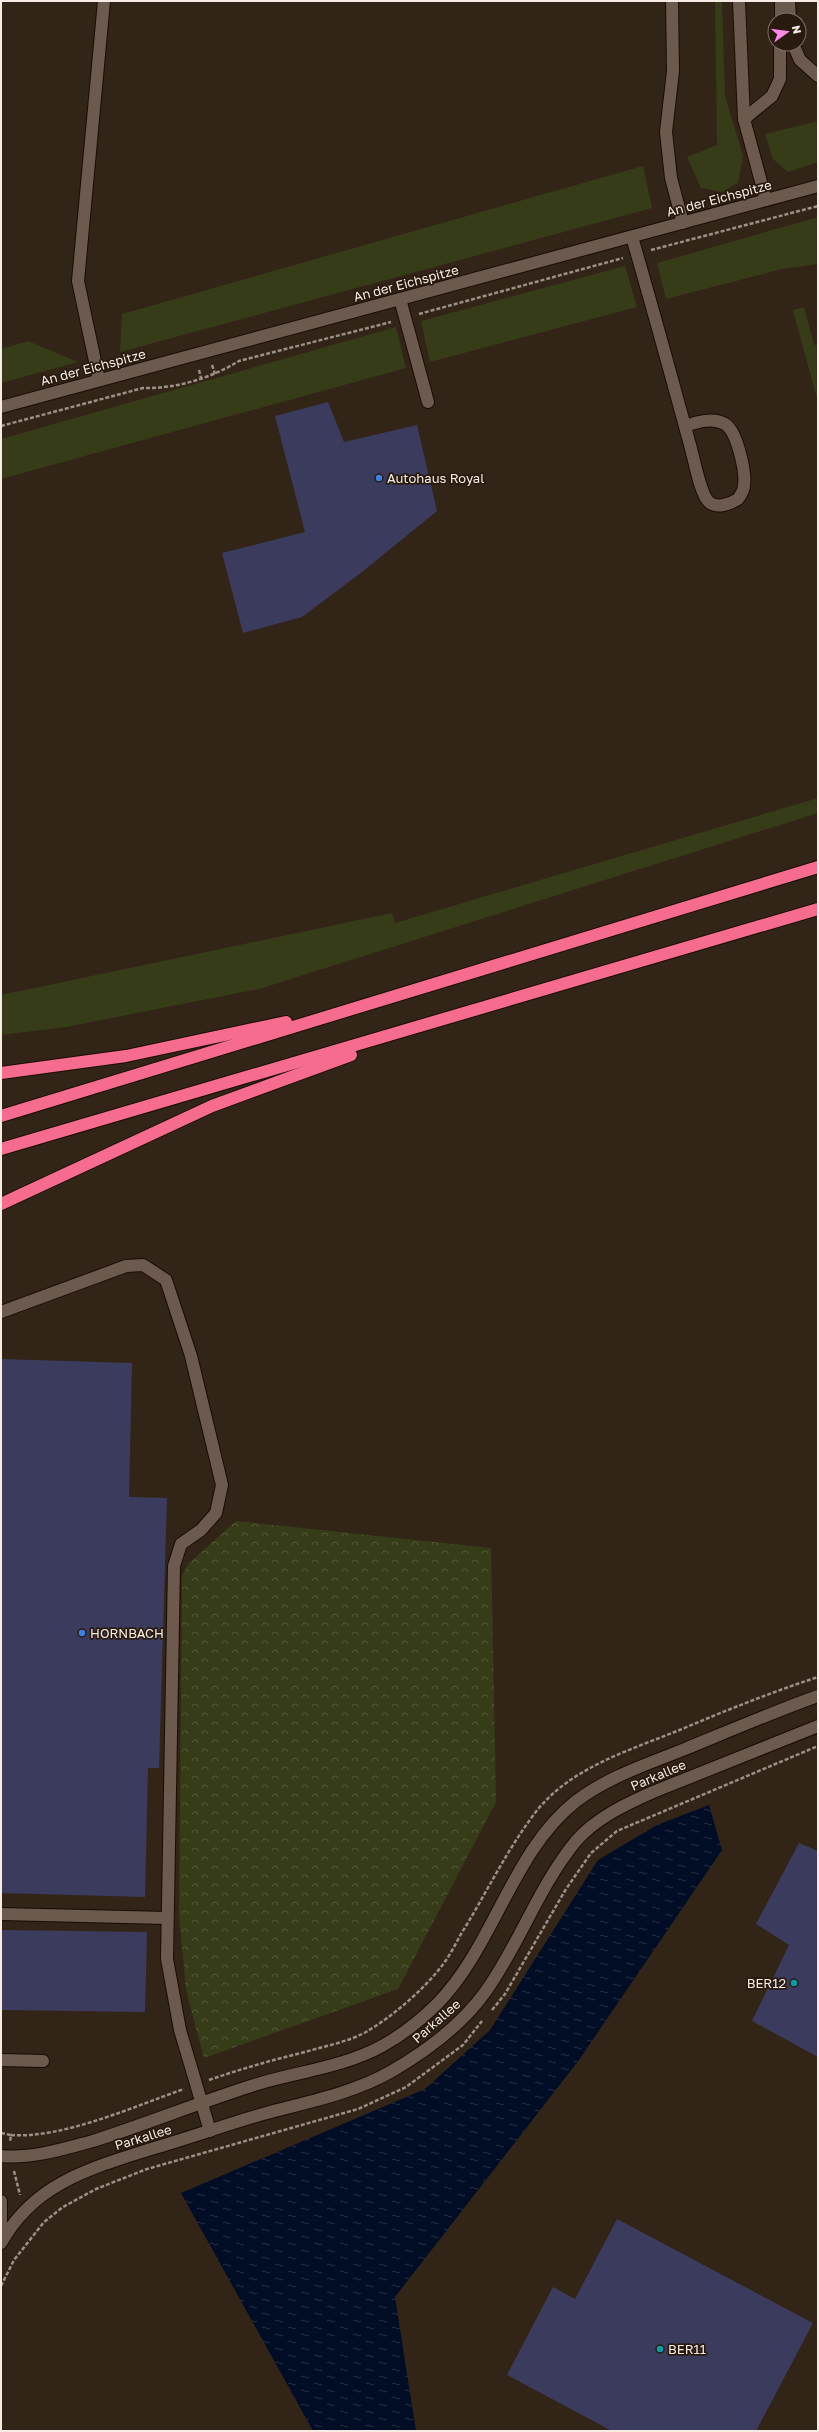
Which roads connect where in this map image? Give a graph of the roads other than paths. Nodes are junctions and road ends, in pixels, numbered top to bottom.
1 (104, 1) edge
2 (672, 1) edge
3 (739, 1) edge
4 (781, 1) edge
5 (789, 1) edge
6 (781, 12) edge
7 (790, 12) edge
8 (780, 52) edge
9 (796, 52) edge
10 (818, 76) edge
11 (744, 119) junction
12 (818, 186) edge
13 (766, 200) junction
14 (683, 223) junction
15 (632, 236) junction
16 (400, 300) junction
17 (99, 380) junction
18 (428, 402) dead end
19 (1, 407) edge
20 (685, 426) junction
21 (818, 867) edge
22 (818, 909) edge
23 (392, 998) junction
24 (466, 1014) junction
25 (1, 1073) edge
26 (1, 1116) edge
27 (1, 1149) edge
28 (1, 1204) edge
29 (1, 1312) edge
30 (818, 1696) edge
31 (818, 1726) edge
32 (1, 1914) edge
33 (167, 1918) junction
34 (1, 2060) edge
35 (43, 2061) dead end
36 (201, 2104) junction
37 (210, 2131) junction
38 (6, 2156) edge
39 (1, 2201) edge
40 (1, 2232) edge
41 (1, 2243) edge

1 - 17 street
2 - 14 street
3 - 11 street
4 - 6 street
5 - 7 street
8 - 11 street
9 - 10 street
11 - 13 street
12 - 13 street, An der Eichspitze
13 - 14 street, An der Eichspitze
14 - 15 street, An der Eichspitze
15 - 16 street, An der Eichspitze
15 - 20 street
16 - 17 street, An der Eichspitze
16 - 18 street
17 - 19 street, An der Eichspitze
20 - 20 street
21 - 23 highway
22 - 24 highway
23 - 25 highway
23 - 26 highway
24 - 27 highway
24 - 28 highway
29 - 33 street
30 - 36 street, Parkallee
31 - 37 street, Parkallee
32 - 33 street
33 - 36 street
34 - 35 street
36 - 37 street
36 - 38 street, Parkallee
37 - 41 street, Parkallee
39 - 40 street

